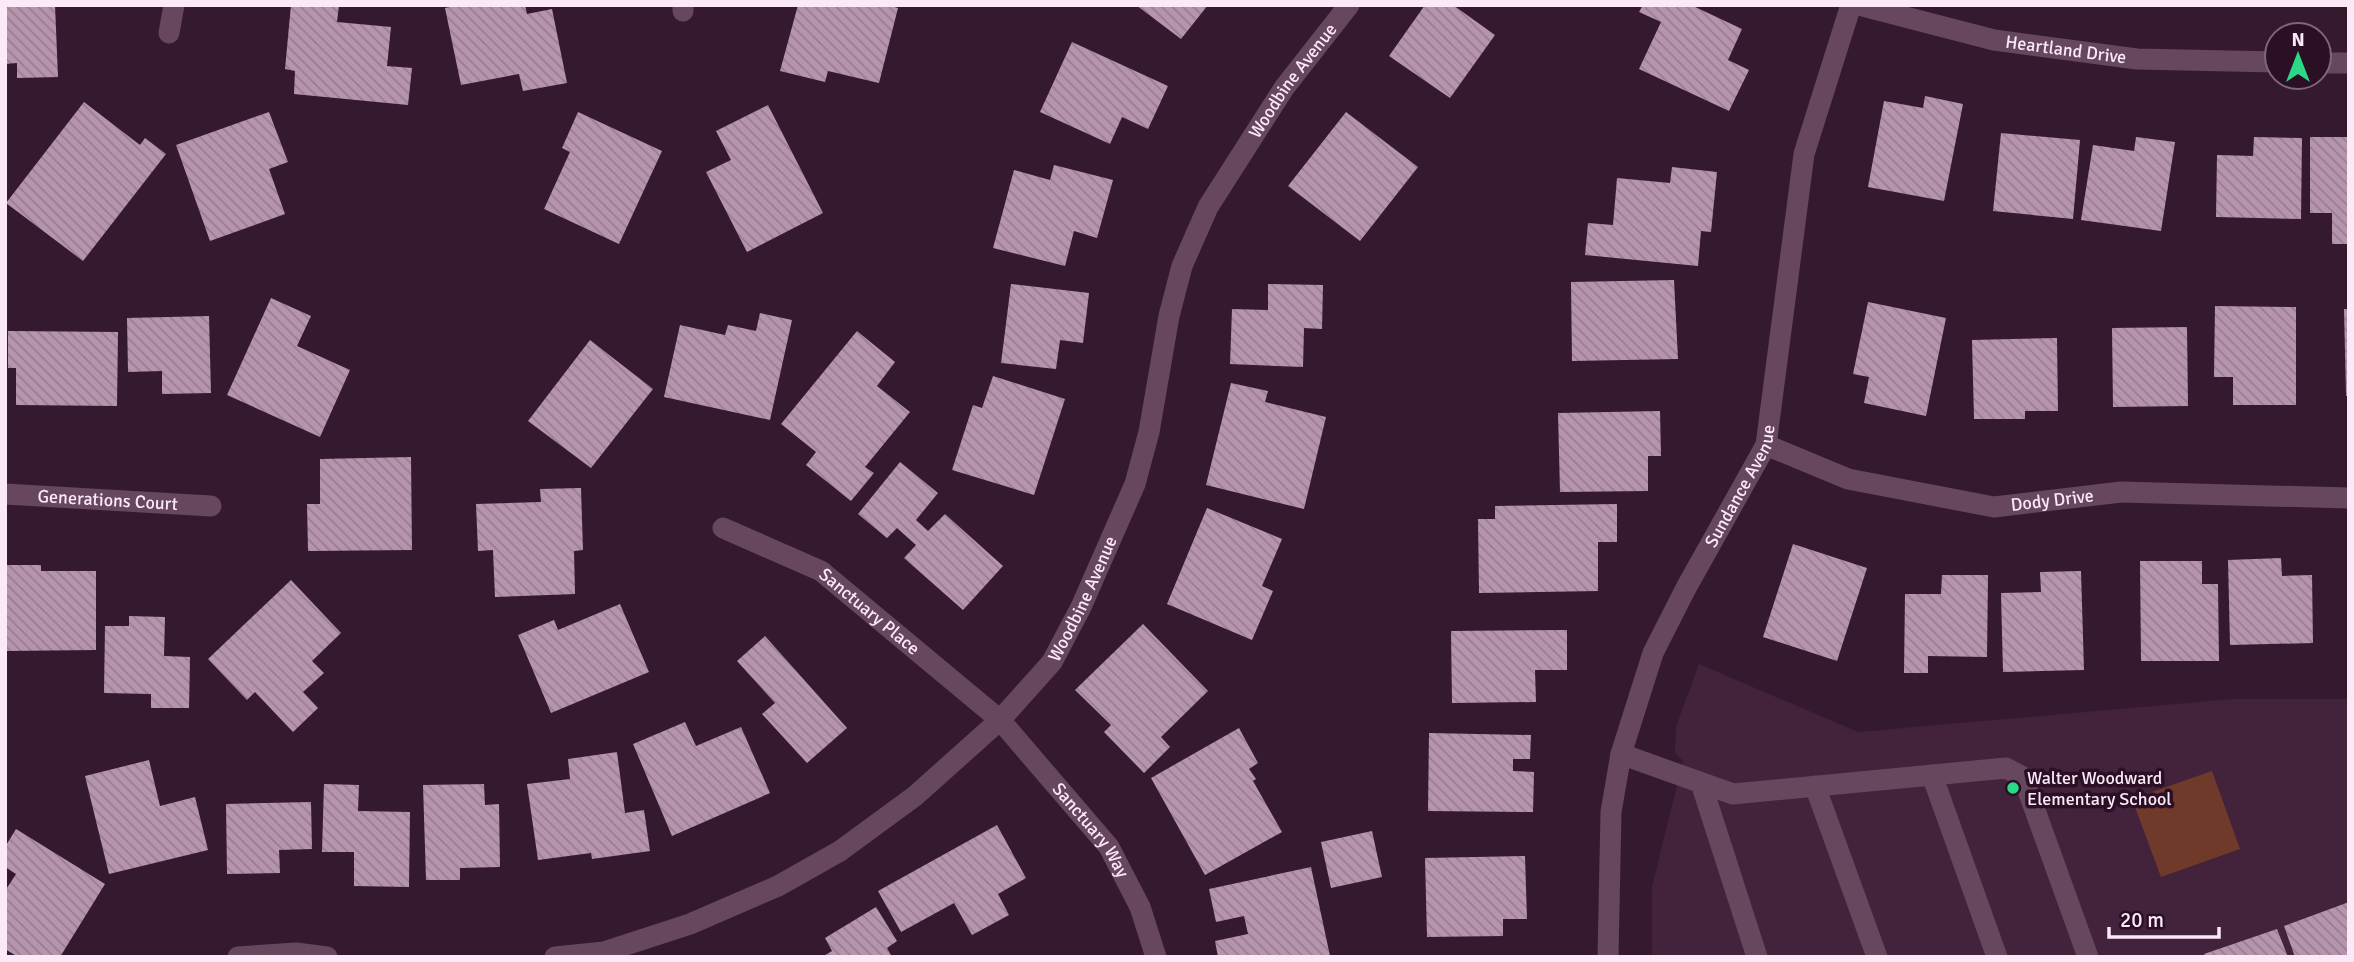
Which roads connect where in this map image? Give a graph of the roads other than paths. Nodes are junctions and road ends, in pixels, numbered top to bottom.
1 (174, 5) edge
2 (1349, 5) edge
3 (1850, 5) edge
4 (1859, 5) edge
5 (169, 33) dead end
6 (2263, 62) edge
7 (1766, 445) junction
8 (5, 494) edge
9 (2349, 498) edge
10 (211, 506) dead end
11 (723, 528) dead end
12 (1000, 720) junction
13 (1621, 754) junction
14 (1932, 775) junction
15 (1700, 783) junction
16 (1815, 786) junction
17 (605, 954) edge
18 (238, 957) edge
19 (327, 957) edge
20 (555, 957) edge
21 (1156, 957) edge
22 (1608, 957) edge
23 (1757, 957) edge
24 (1877, 957) edge
25 (1997, 957) edge
26 (2088, 957) edge

1 - 5 street
2 - 12 street, Woodbine Avenue
3 - 7 street, Sundance Avenue
4 - 6 street, Heartland Drive
7 - 9 street, Dody Drive
7 - 13 street, Sundance Avenue
8 - 10 street, Generations Court
11 - 12 street, Sanctuary Place
12 - 17 street, Woodbine Avenue
12 - 21 street, Sanctuary Way
13 - 15 street
13 - 22 street, Sundance Avenue
14 - 16 street
14 - 25 street
14 - 26 street
15 - 16 street
15 - 23 street
16 - 24 street
17 - 20 street, Woodbine Avenue
18 - 19 street

